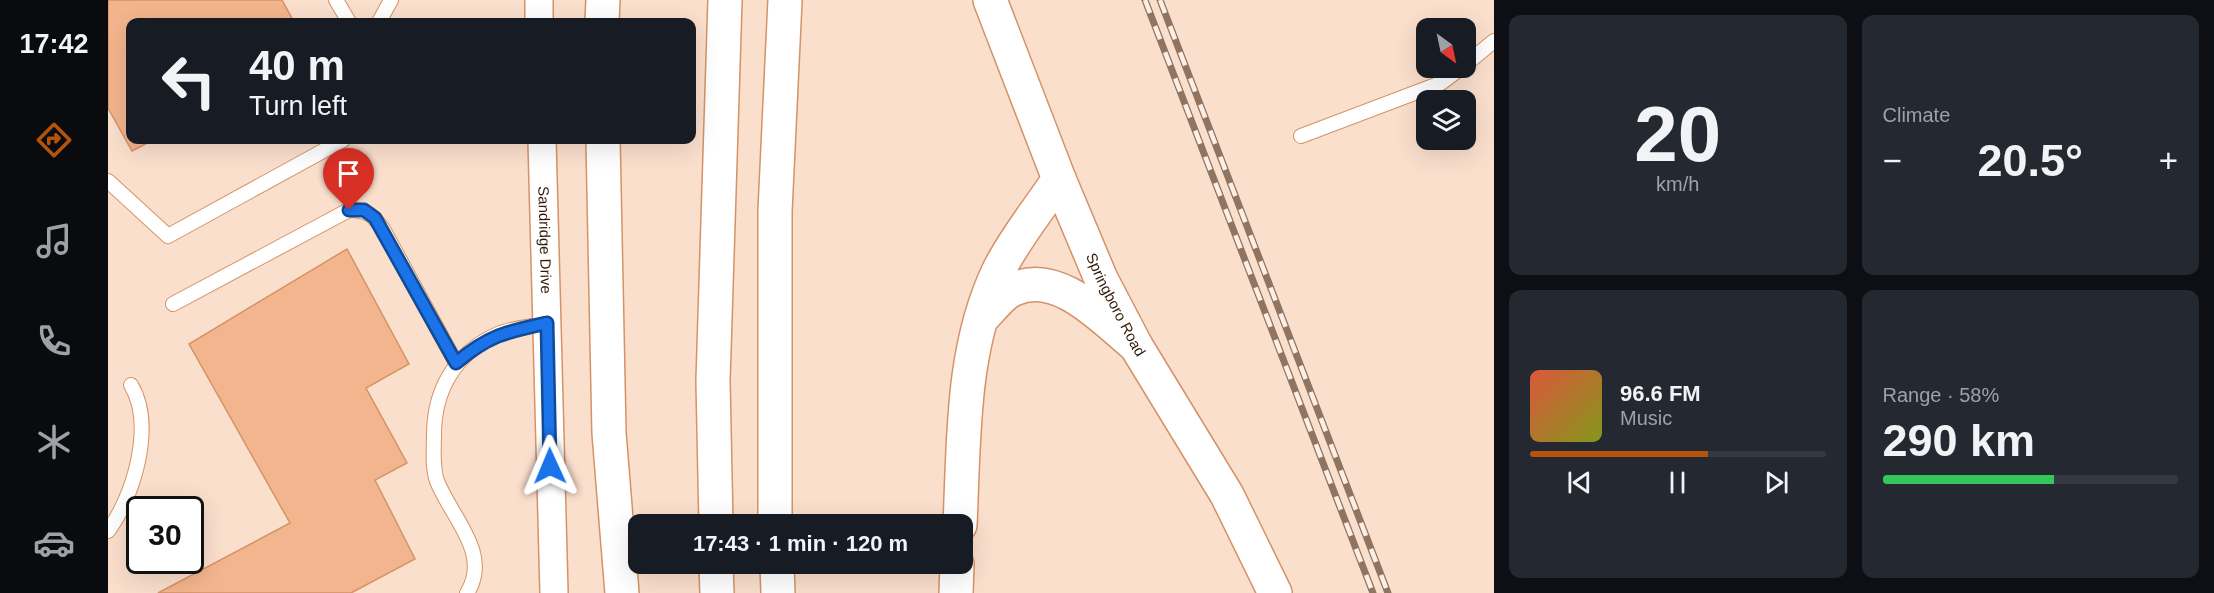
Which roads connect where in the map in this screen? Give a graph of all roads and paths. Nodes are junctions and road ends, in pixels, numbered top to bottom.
1 (336, 0) edge
2 (391, 0) edge
3 (539, 0) edge
4 (603, 0) edge
5 (725, 0) edge
6 (785, 0) edge
7 (990, 0) edge
8 (347, 18) edge
9 (381, 18) edge
10 (539, 18) edge
11 (602, 18) edge
12 (1494, 41) edge
13 (1476, 56) edge
14 (1448, 78) edge
15 (1300, 136) dead end
16 (336, 144) edge
17 (542, 144) edge
18 (603, 144) edge
19 (1059, 179) junction
20 (108, 181) edge
21 (173, 304) dead end
22 (979, 320) junction
23 (547, 323) junction
24 (1136, 346) junction
25 (456, 363) junction
26 (131, 384) dead end
27 (716, 514) edge
28 (775, 514) edge
29 (961, 514) edge
30 (108, 531) edge
31 (716, 574) edge
32 (777, 574) edge
33 (957, 574) edge
34 (467, 593) edge
35 (554, 593) edge
36 (622, 593) edge
37 (717, 593) edge
38 (778, 593) edge
39 (956, 593) edge
40 (1275, 593) edge

1 - 8 lane
2 - 9 lane
3 - 10 street
4 - 11 main road
5 - 27 main road
6 - 28 main road
7 - 19 main road, Springboro Road
12 - 13 lane
14 - 15 lane
16 - 20 lane
17 - 23 street, Sandridge Drive
18 - 36 main road
19 - 22 main road
19 - 24 main road, Springboro Road
21 - 25 lane
22 - 24 main road
22 - 29 main road
23 - 25 lane
23 - 35 street, Sandridge Drive
24 - 40 main road, Springboro Road
25 - 34 lane
26 - 30 lane
31 - 37 main road
32 - 38 main road
33 - 39 main road

